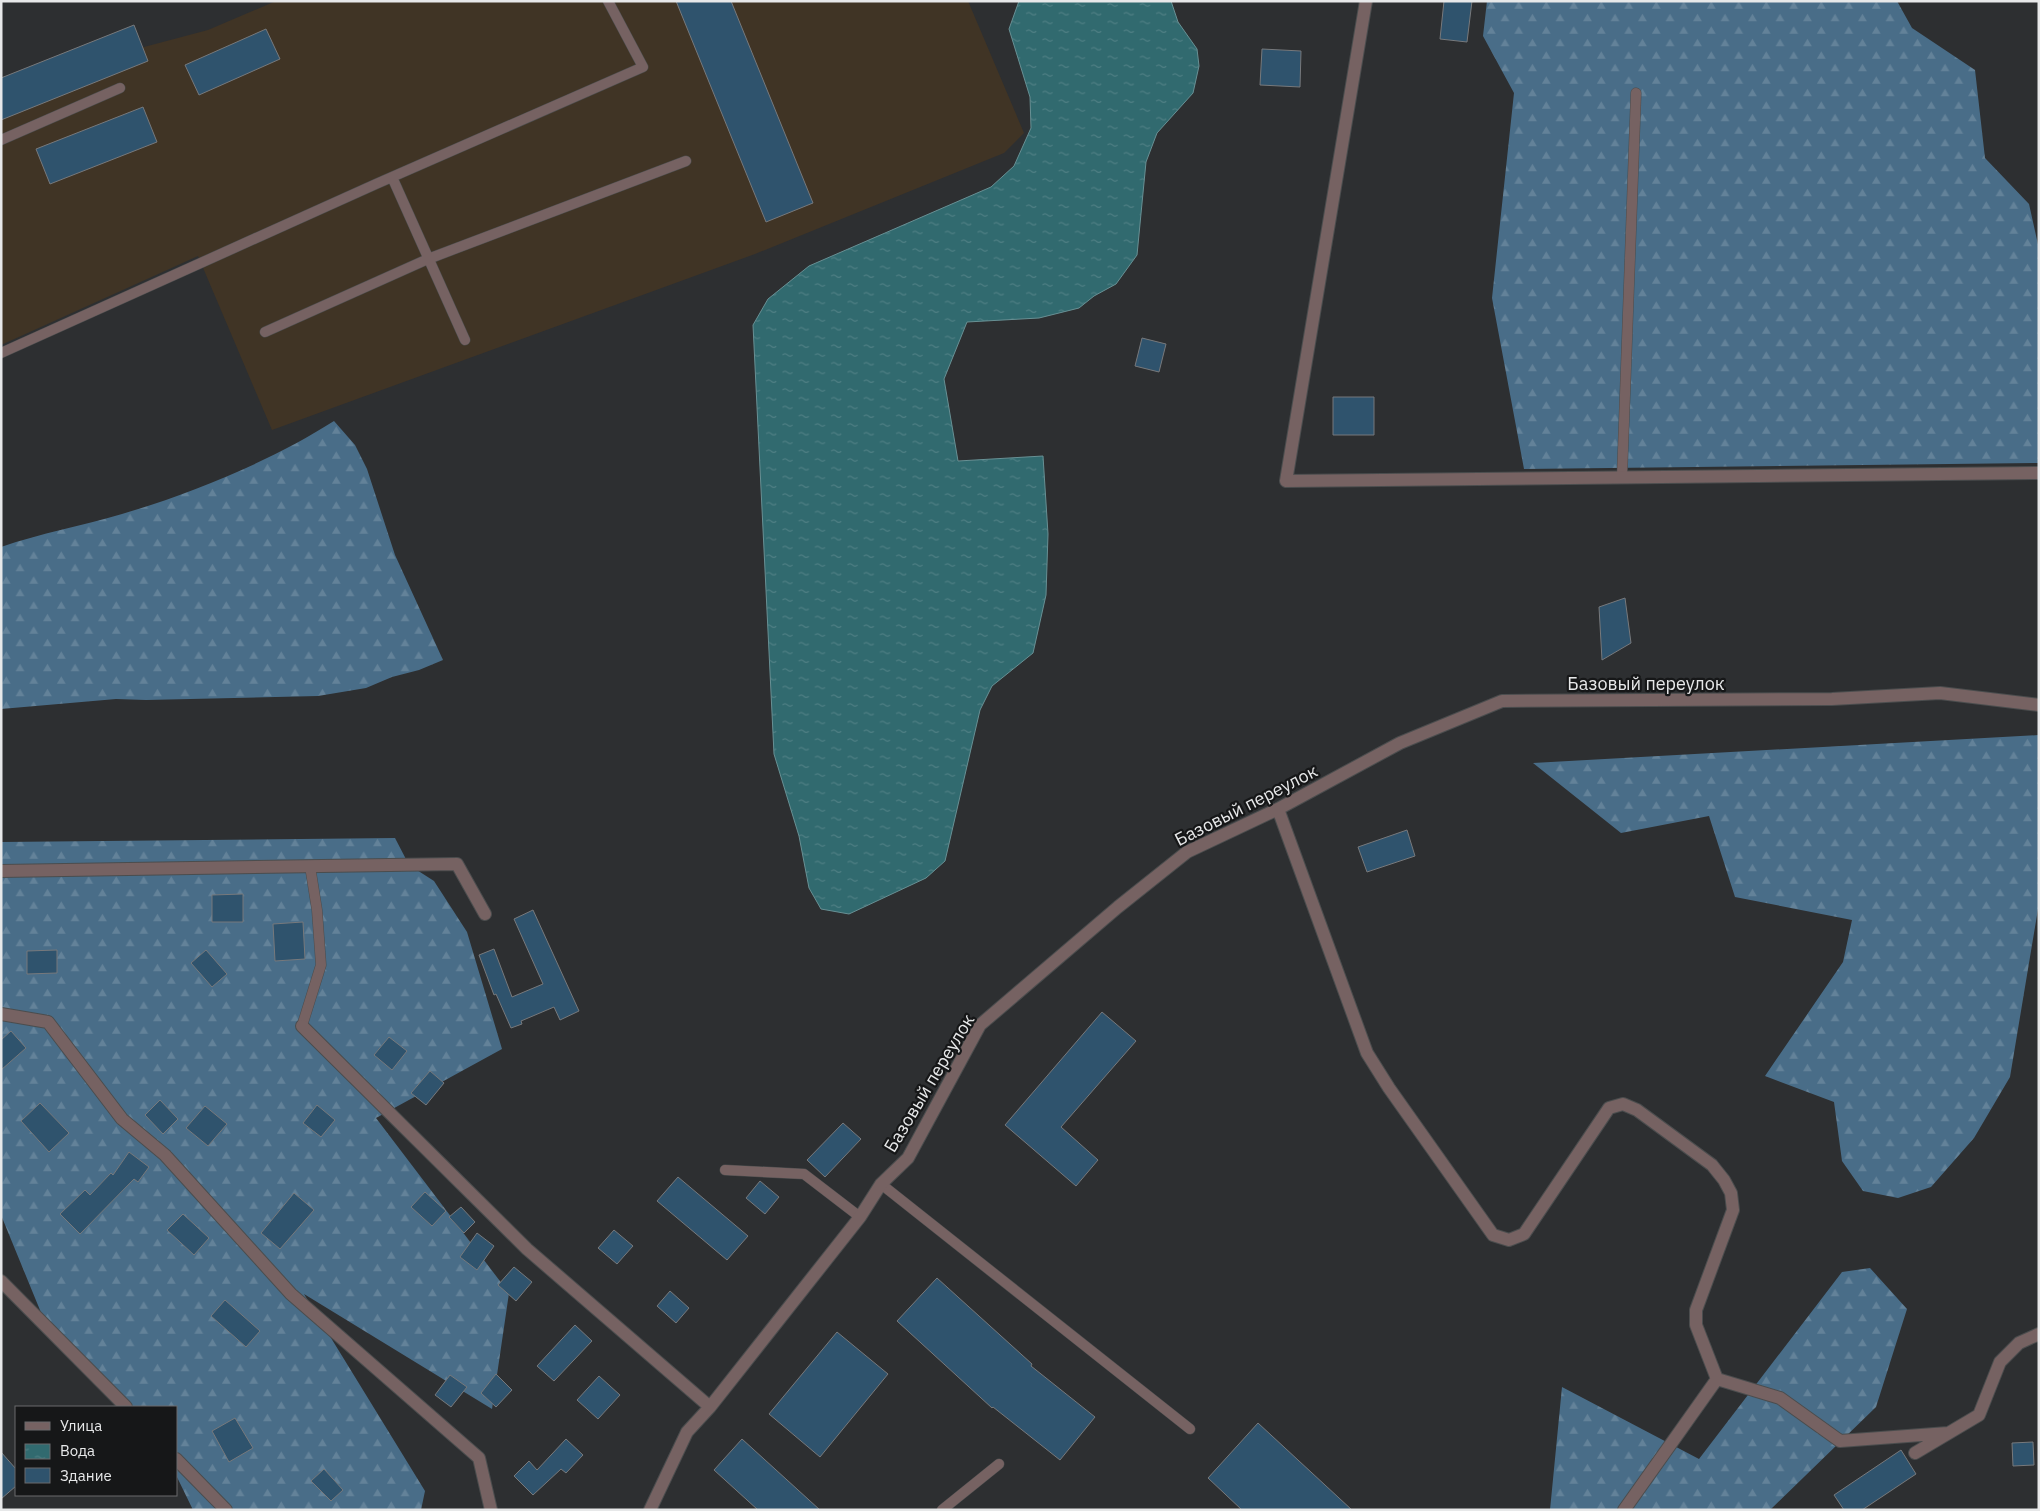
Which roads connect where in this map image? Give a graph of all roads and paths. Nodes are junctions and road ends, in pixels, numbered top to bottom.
1 (608, 1) edge
2 (1366, 1) edge
3 (120, 88) dead end
4 (1636, 92) dead end
5 (1, 140) edge
6 (686, 161) dead end
7 (392, 176) junction
8 (428, 258) junction
9 (265, 332) dead end
10 (464, 340) dead end
11 (1, 353) edge
12 (2039, 473) edge
13 (1622, 477) junction
14 (2039, 705) edge
15 (1278, 809) junction
16 (310, 866) junction
17 (1, 872) edge
18 (485, 914) dead end
19 (1, 1014) edge
20 (302, 1026) joint
21 (725, 1170) dead end
22 (881, 1184) junction
23 (860, 1217) junction
24 (1, 1281) edge
25 (2039, 1334) edge
26 (1717, 1379) junction
27 (125, 1406) edge
28 (710, 1407) junction
29 (1190, 1429) dead end
30 (1948, 1433) junction
31 (1916, 1453) dead end
32 (178, 1461) edge
33 (999, 1464) dead end
34 (226, 1510) edge
35 (491, 1510) edge
36 (650, 1510) edge
37 (942, 1510) edge
38 (1624, 1510) edge

1 - 7 lane
2 - 13 street
3 - 5 lane
4 - 13 lane
6 - 8 lane
7 - 8 lane
7 - 11 lane
8 - 9 lane
8 - 10 lane
12 - 13 street
14 - 15 street, Базовый переулок
15 - 22 street, Базовый переулок
15 - 26 street
16 - 17 street
16 - 18 street
16 - 20 lane
19 - 35 street
20 - 28 street
21 - 23 lane
22 - 23 street, Базовый переулок
22 - 29 lane
23 - 28 street, Базовый переулок
24 - 27 street
25 - 30 street
26 - 30 street
26 - 38 street
28 - 36 street, Базовый переулок
30 - 31 street
32 - 34 street
33 - 37 lane

